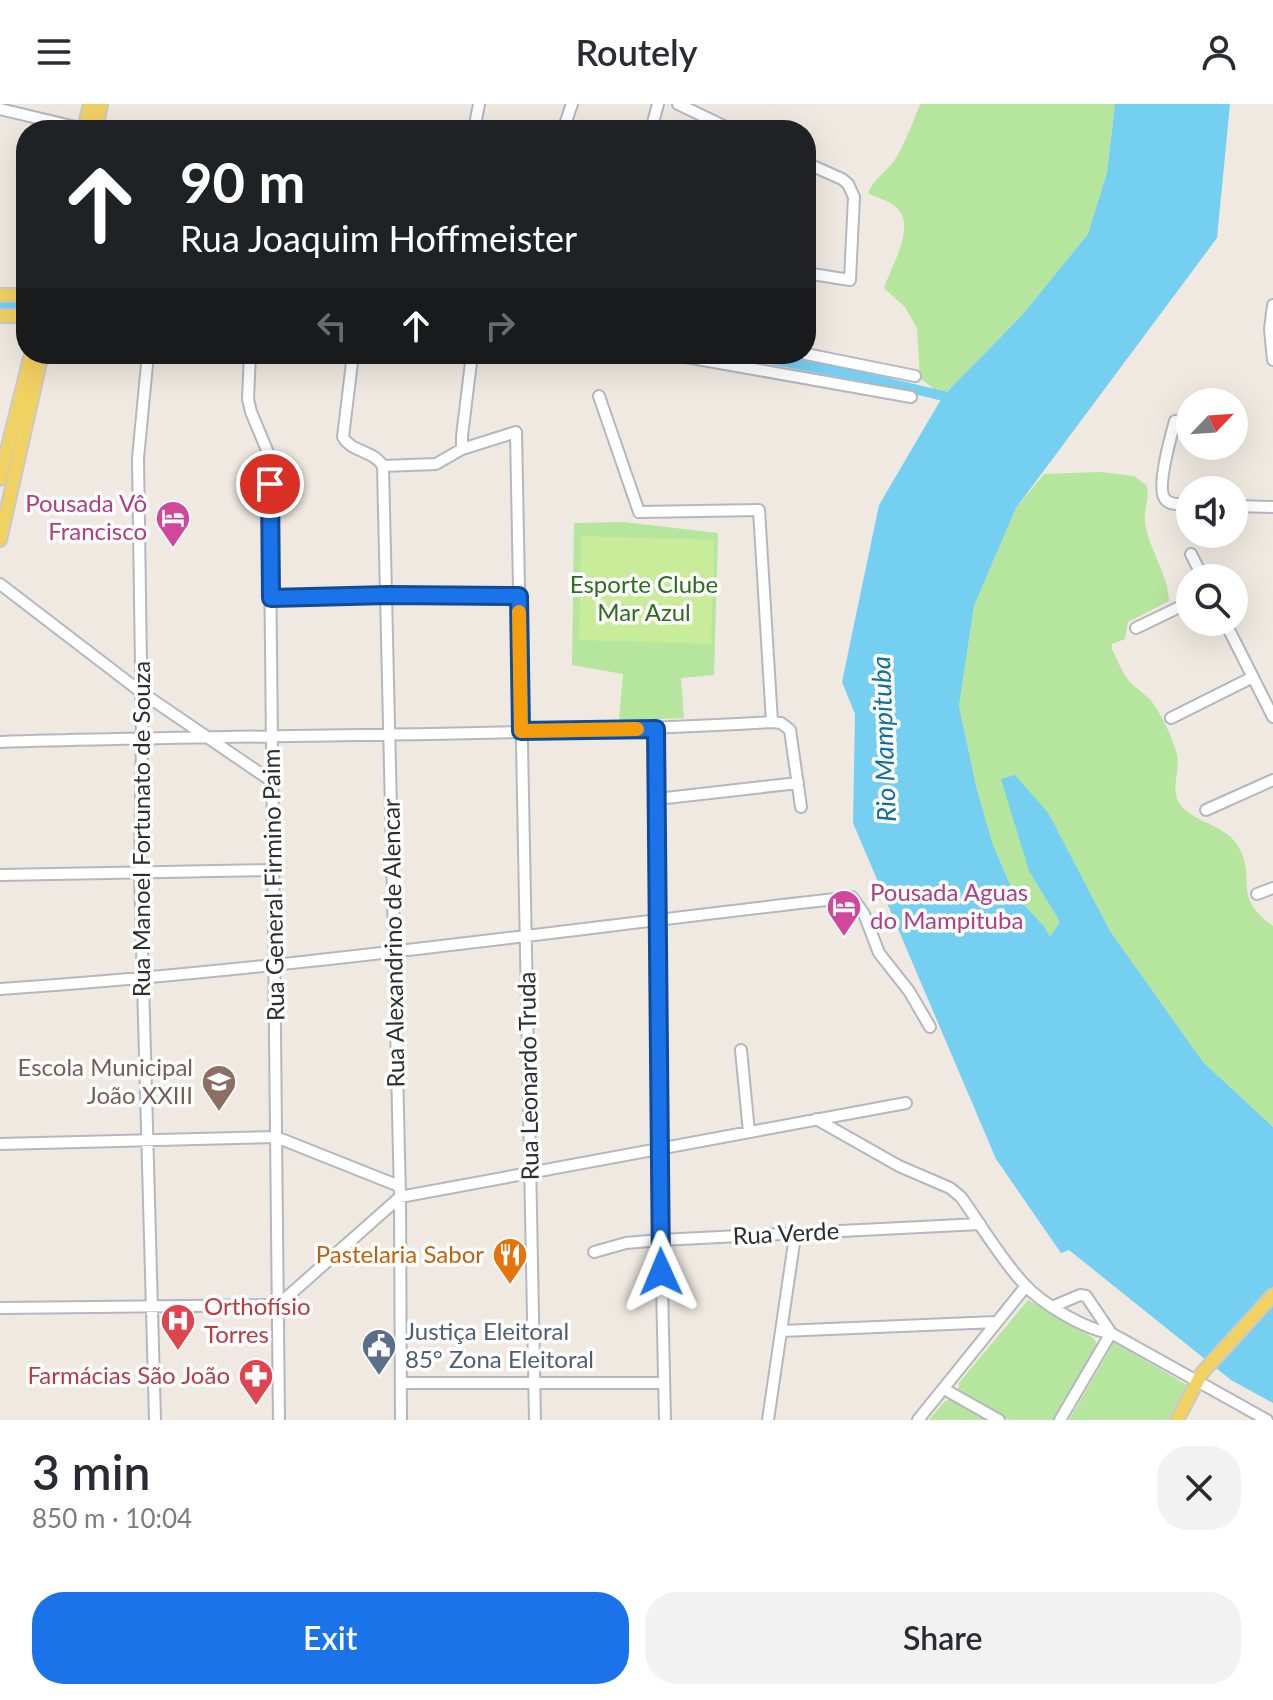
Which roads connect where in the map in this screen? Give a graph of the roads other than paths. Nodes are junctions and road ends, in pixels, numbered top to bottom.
1 (678, 104) edge
2 (0, 109) edge
3 (46, 120) edge
4 (711, 120) edge
5 (816, 167) edge
6 (816, 275) edge
7 (1273, 305) edge
8 (816, 356) edge
9 (1273, 357) edge
10 (850, 363) junction
11 (28, 364) edge
12 (40, 364) edge
13 (147, 364) edge
14 (250, 364) edge
15 (352, 364) edge
16 (471, 364) edge
17 (730, 364) edge
18 (915, 376) dead end
19 (846, 383) junction
20 (599, 396) dead end
21 (911, 397) dead end
22 (1175, 421) dead end
23 (462, 449) junction
24 (3, 457) edge
25 (383, 466) junction
26 (0, 479) edge
27 (1176, 504) edge
28 (1248, 506) edge
29 (1273, 507) edge
30 (0, 540) edge
31 (1191, 554) dead end
32 (1196, 564) edge
33 (0, 584) edge
34 (388, 595) junction
35 (519, 596) junction
36 (271, 598) junction
37 (1176, 609) edge
38 (1136, 628) dead end
39 (1232, 636) edge
40 (1253, 677) junction
41 (141, 692) junction
42 (1273, 717) edge
43 (1171, 718) dead end
44 (772, 722) junction
45 (656, 729) junction
46 (521, 731) junction
47 (389, 735) junction
48 (205, 736) junction
49 (272, 736) junction
50 (142, 737) junction
51 (0, 742) edge
52 (1273, 780) edge
53 (273, 782) junction
54 (798, 783) junction
55 (657, 799) junction
56 (801, 807) dead end
57 (1206, 810) dead end
58 (273, 870) junction
59 (140, 872) junction
60 (0, 875) edge
61 (1273, 888) edge
62 (1257, 894) dead end
63 (658, 919) junction
64 (526, 936) junction
65 (395, 952) junction
66 (274, 966) junction
67 (143, 979) junction
68 (0, 989) edge
69 (930, 1027) dead end
70 (741, 1050) dead end
71 (906, 1103) dead end
72 (816, 1119) junction
73 (749, 1132) junction
74 (276, 1137) junction
75 (147, 1140) junction
76 (0, 1144) edge
77 (659, 1149) junction
78 (531, 1172) junction
79 (400, 1192) junction
80 (980, 1224) junction
81 (793, 1234) junction
82 (661, 1240) junction
83 (594, 1252) dead end
84 (1026, 1286) junction
85 (1273, 1295) edge
86 (153, 1305) junction
87 (278, 1305) junction
88 (1054, 1306) junction
89 (0, 1308) edge
90 (996, 1322) junction
91 (782, 1331) junction
92 (1111, 1333) junction
93 (1196, 1382) junction
94 (401, 1383) junction
95 (534, 1383) junction
96 (664, 1383) junction
97 (944, 1389) junction
98 (155, 1420) edge
99 (279, 1420) edge
100 (401, 1420) edge
101 (535, 1420) edge
102 (665, 1420) edge
103 (768, 1420) edge
104 (918, 1420) edge
105 (999, 1420) edge
106 (1060, 1420) edge
107 (1177, 1420) edge
108 (1267, 1420) edge

1 - 4 street
2 - 3 street
5 - 6 street
7 - 9 street
8 - 10 street
10 - 18 street
10 - 19 street
11 - 24 main road
12 - 30 main road
13 - 41 street, Rua Manoel Fortunato de Souza
14 - 36 street, Rua General Firmino Paim
15 - 25 street
16 - 23 street
17 - 19 street
19 - 21 street
20 - 44 street
22 - 27 street
23 - 25 street
23 - 35 street, Rua Leonardo Truda
24 - 26 main road
25 - 34 street, Rua Alexandrino de Alencar
28 - 29 street
31 - 32 street
33 - 41 street
34 - 35 street
34 - 36 street
34 - 47 street, Rua Alexandrino de Alencar
35 - 46 street, Rua Leonardo Truda
36 - 49 street, Rua General Firmino Paim
37 - 38 street
39 - 40 street
40 - 42 street
40 - 43 street
41 - 48 street
41 - 50 street, Rua Manoel Fortunato de Souza
44 - 45 street
44 - 54 street
45 - 46 street
45 - 55 street
46 - 47 street
46 - 64 street, Rua Leonardo Truda
47 - 49 street
47 - 65 street, Rua Alexandrino de Alencar
48 - 49 street
48 - 50 street
48 - 53 street
49 - 53 street, Rua General Firmino Paim
50 - 51 street
50 - 59 street, Rua Manoel Fortunato de Souza
52 - 57 street
53 - 58 street, Rua General Firmino Paim
54 - 55 street
54 - 56 street
55 - 63 street
58 - 59 street
58 - 66 street, Rua General Firmino Paim
59 - 60 street
59 - 67 street, Rua Manoel Fortunato de Souza
61 - 62 street
63 - 64 street
63 - 69 street
63 - 77 street
64 - 65 street
64 - 78 street, Rua Leonardo Truda
65 - 66 street
65 - 79 street, Rua Alexandrino de Alencar
66 - 67 street
66 - 74 street, Rua General Firmino Paim
67 - 68 street
67 - 75 street, Rua Manoel Fortunato de Souza
70 - 73 street
71 - 72 street
72 - 73 street
72 - 80 street
73 - 77 street
74 - 75 street
74 - 79 street
74 - 87 street, Rua General Firmino Paim
75 - 76 street
75 - 86 street, Rua Manoel Fortunato de Souza
77 - 78 street
77 - 82 street
78 - 79 street
78 - 95 street, Rua Leonardo Truda
79 - 87 street
79 - 94 street, Rua Alexandrino de Alencar
80 - 81 street, Rua Verde
80 - 84 street
81 - 82 street, Rua Verde
81 - 91 street
82 - 83 street, Rua Verde
82 - 96 street
84 - 88 street
84 - 90 street
85 - 93 main road
86 - 87 street
86 - 89 street
86 - 98 street, Rua Manoel Fortunato de Souza
87 - 99 street, Rua General Firmino Paim
88 - 92 street
88 - 92 street
90 - 91 street
90 - 97 street
91 - 103 street
92 - 93 street
92 - 106 street
93 - 107 main road
93 - 108 street
94 - 95 street
94 - 100 street, Rua Alexandrino de Alencar
95 - 96 street
95 - 101 street, Rua Leonardo Truda
96 - 102 street
97 - 104 street
97 - 105 street

